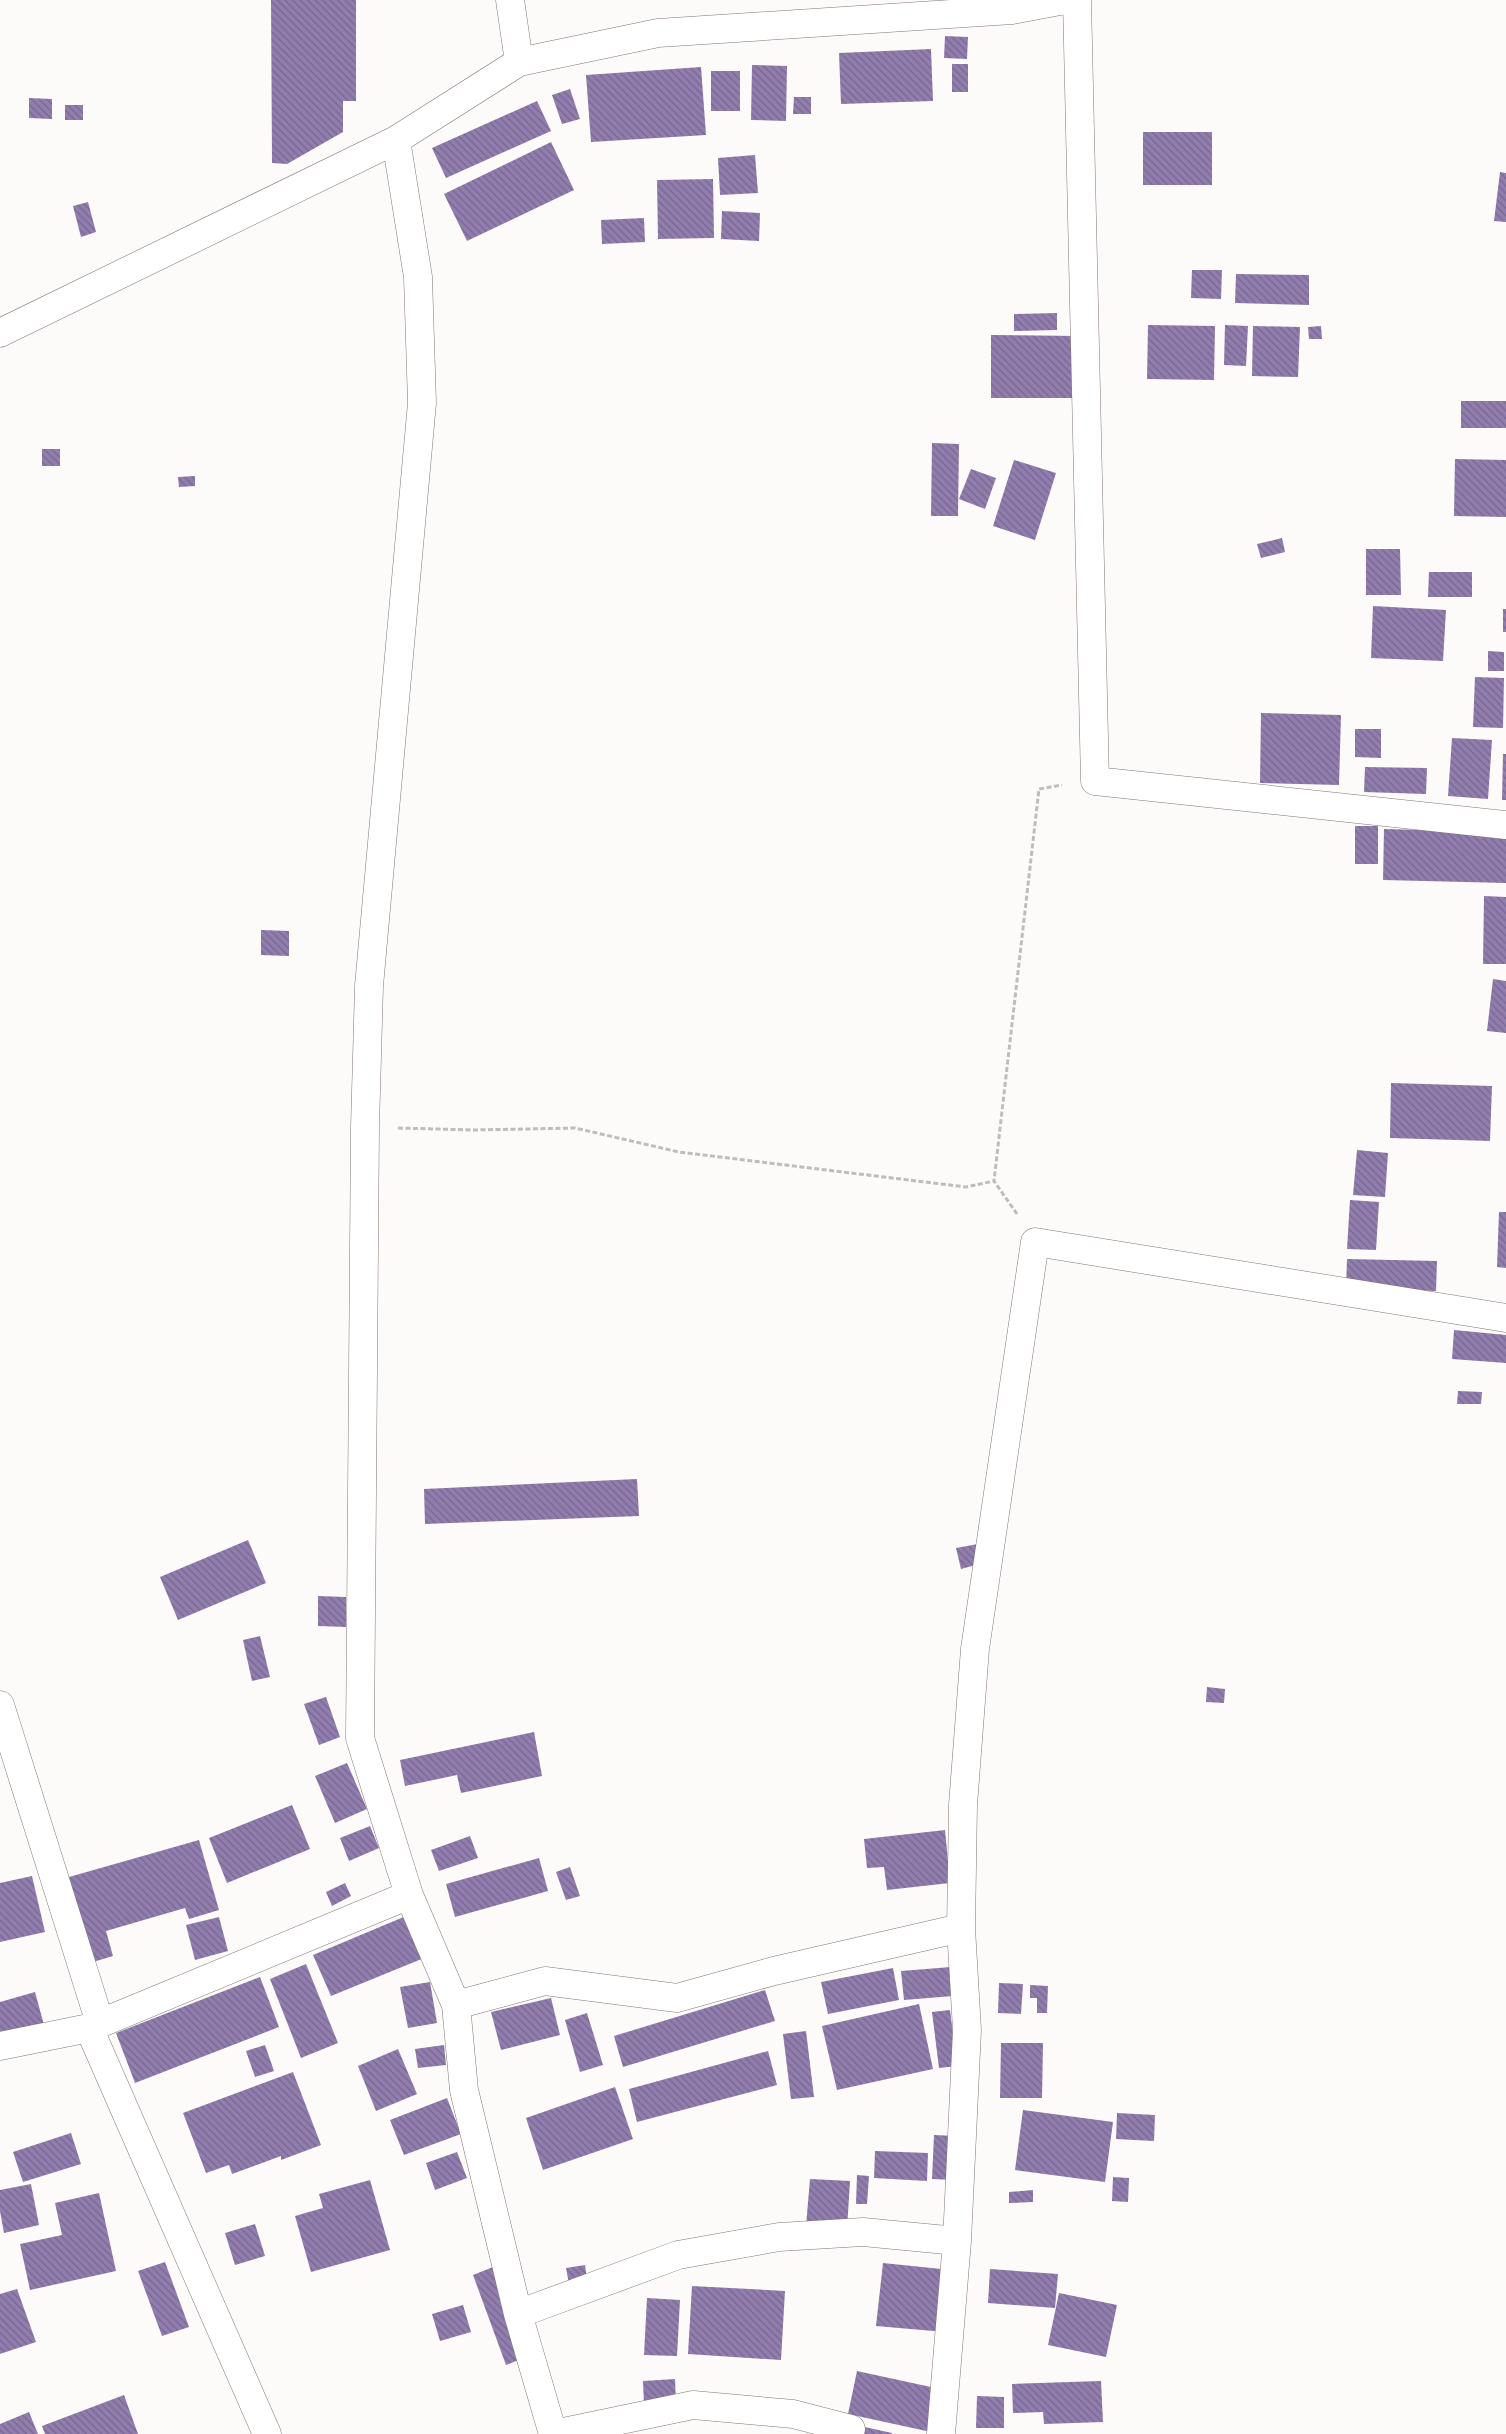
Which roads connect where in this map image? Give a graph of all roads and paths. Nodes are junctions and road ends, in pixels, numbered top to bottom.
1 (510, 0) edge
2 (1064, 0) edge
3 (1077, 0) edge
4 (519, 62) junction
5 (396, 140) junction
6 (0, 333) edge
7 (1095, 781) junction
8 (1506, 825) edge
9 (364, 1127) junction
10 (994, 1181) junction
11 (1036, 1242) junction
12 (1506, 1318) edge
13 (0, 1705) edge
14 (409, 1895) junction
15 (961, 1928) junction
16 (456, 2005) junction
17 (95, 2025) junction
18 (0, 2046) edge
19 (957, 2241) junction
20 (518, 2314) junction
21 (267, 2434) edge
22 (554, 2434) edge
23 (848, 2434) edge
24 (941, 2434) edge

1 - 4 street
2 - 4 street
3 - 7 street
4 - 5 street
5 - 6 street
5 - 9 street
7 - 8 street
7 - 10 path
9 - 10 path
9 - 14 street
10 - 11 path
11 - 12 street
11 - 15 street
13 - 17 street
14 - 16 street
14 - 17 street
15 - 16 street
15 - 19 street
16 - 20 street
17 - 18 street
17 - 21 street
19 - 20 street
19 - 24 street
20 - 22 street
22 - 23 street

